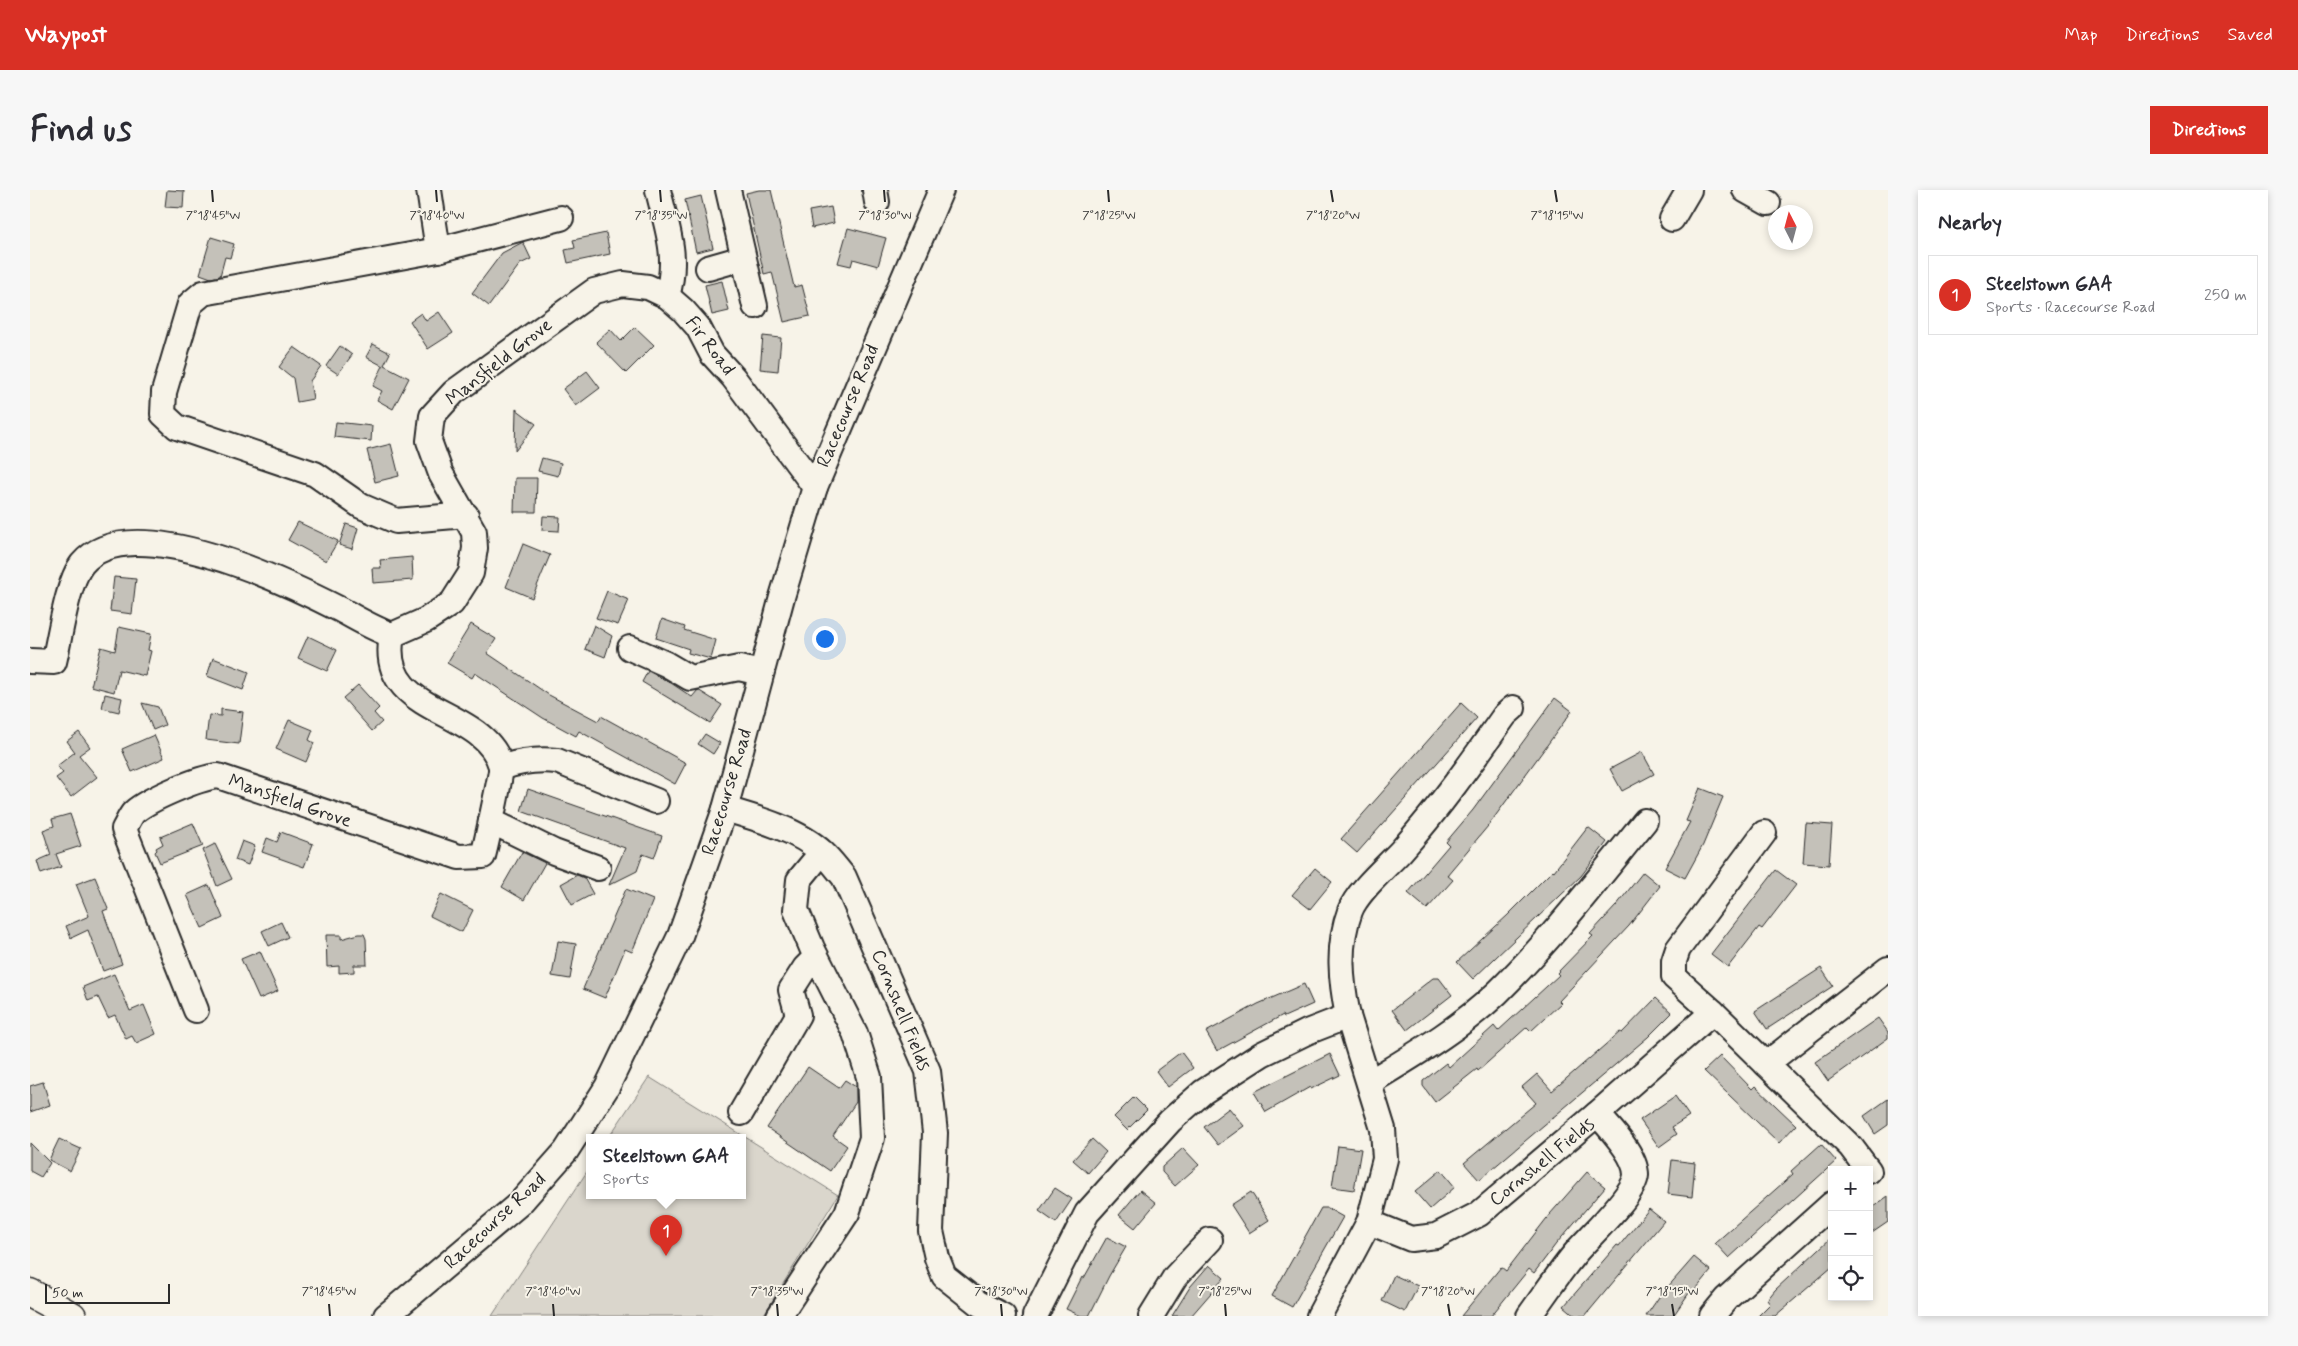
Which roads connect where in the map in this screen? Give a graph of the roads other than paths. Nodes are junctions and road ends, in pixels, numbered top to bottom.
1 (429, 190) edge
2 (658, 190) edge
3 (728, 190) edge
4 (941, 190) edge
5 (1688, 190) edge
6 (1745, 190) edge
7 (1768, 203) dead end
8 (561, 218) dead end
9 (1672, 219) dead end
10 (438, 250) junction
11 (743, 258) junction
12 (708, 268) dead end
13 (667, 296) junction
14 (755, 306) dead end
15 (815, 487) junction
16 (466, 515) junction
17 (392, 635) junction
18 (630, 648) dead end
19 (30, 661) edge
20 (762, 673) junction
21 (1514, 708) dead end
22 (501, 768) junction
23 (656, 801) dead end
24 (724, 809) junction
25 (491, 821) junction
26 (1645, 821) dead end
27 (1764, 833) dead end
28 (822, 852) junction
29 (598, 868) dead end
30 (816, 957) junction
31 (1888, 969) edge
32 (196, 1010) dead end
33 (1713, 1012) junction
34 (1348, 1016) junction
35 (1766, 1064) junction
36 (1370, 1082) junction
37 (741, 1113) dead end
38 (1597, 1114) junction
39 (1876, 1166) edge
40 (1828, 1208) edge
41 (1369, 1222) junction
42 (1210, 1240) dead end
43 (30, 1293) edge
44 (72, 1316) edge
45 (386, 1316) edge
46 (778, 1316) edge
47 (1004, 1316) edge
48 (1035, 1316) edge
49 (1151, 1316) edge
50 (1318, 1316) edge
51 (1529, 1316) edge
52 (1712, 1316) edge

1 - 10 street
2 - 13 street
3 - 11 street
4 - 15 street, Racecourse Road
5 - 9 street
6 - 7 street
8 - 10 street
10 - 16 street
11 - 12 street
11 - 14 street
13 - 15 street, Fir Road
13 - 16 street, Mansfield Grove
15 - 20 street, Racecourse Road
16 - 17 street, Mansfield Grove
17 - 19 street
17 - 22 street
18 - 20 street
20 - 24 street, Racecourse Road
21 - 34 street
22 - 23 street
22 - 25 street, Mansfield Grove
24 - 28 street, Cornshell Fields
24 - 45 street, Racecourse Road
25 - 29 street
25 - 32 street, Mansfield Grove
26 - 36 street
27 - 33 street
28 - 30 street
28 - 47 street, Cornshell Fields
30 - 37 street
30 - 46 street
31 - 35 street
33 - 35 street
33 - 38 street
34 - 36 street
34 - 48 street
35 - 39 street
36 - 41 street
38 - 41 street, Cornshell Fields
38 - 51 street, Cornshell Fields
40 - 52 street
41 - 50 street
42 - 49 street
43 - 44 highway

